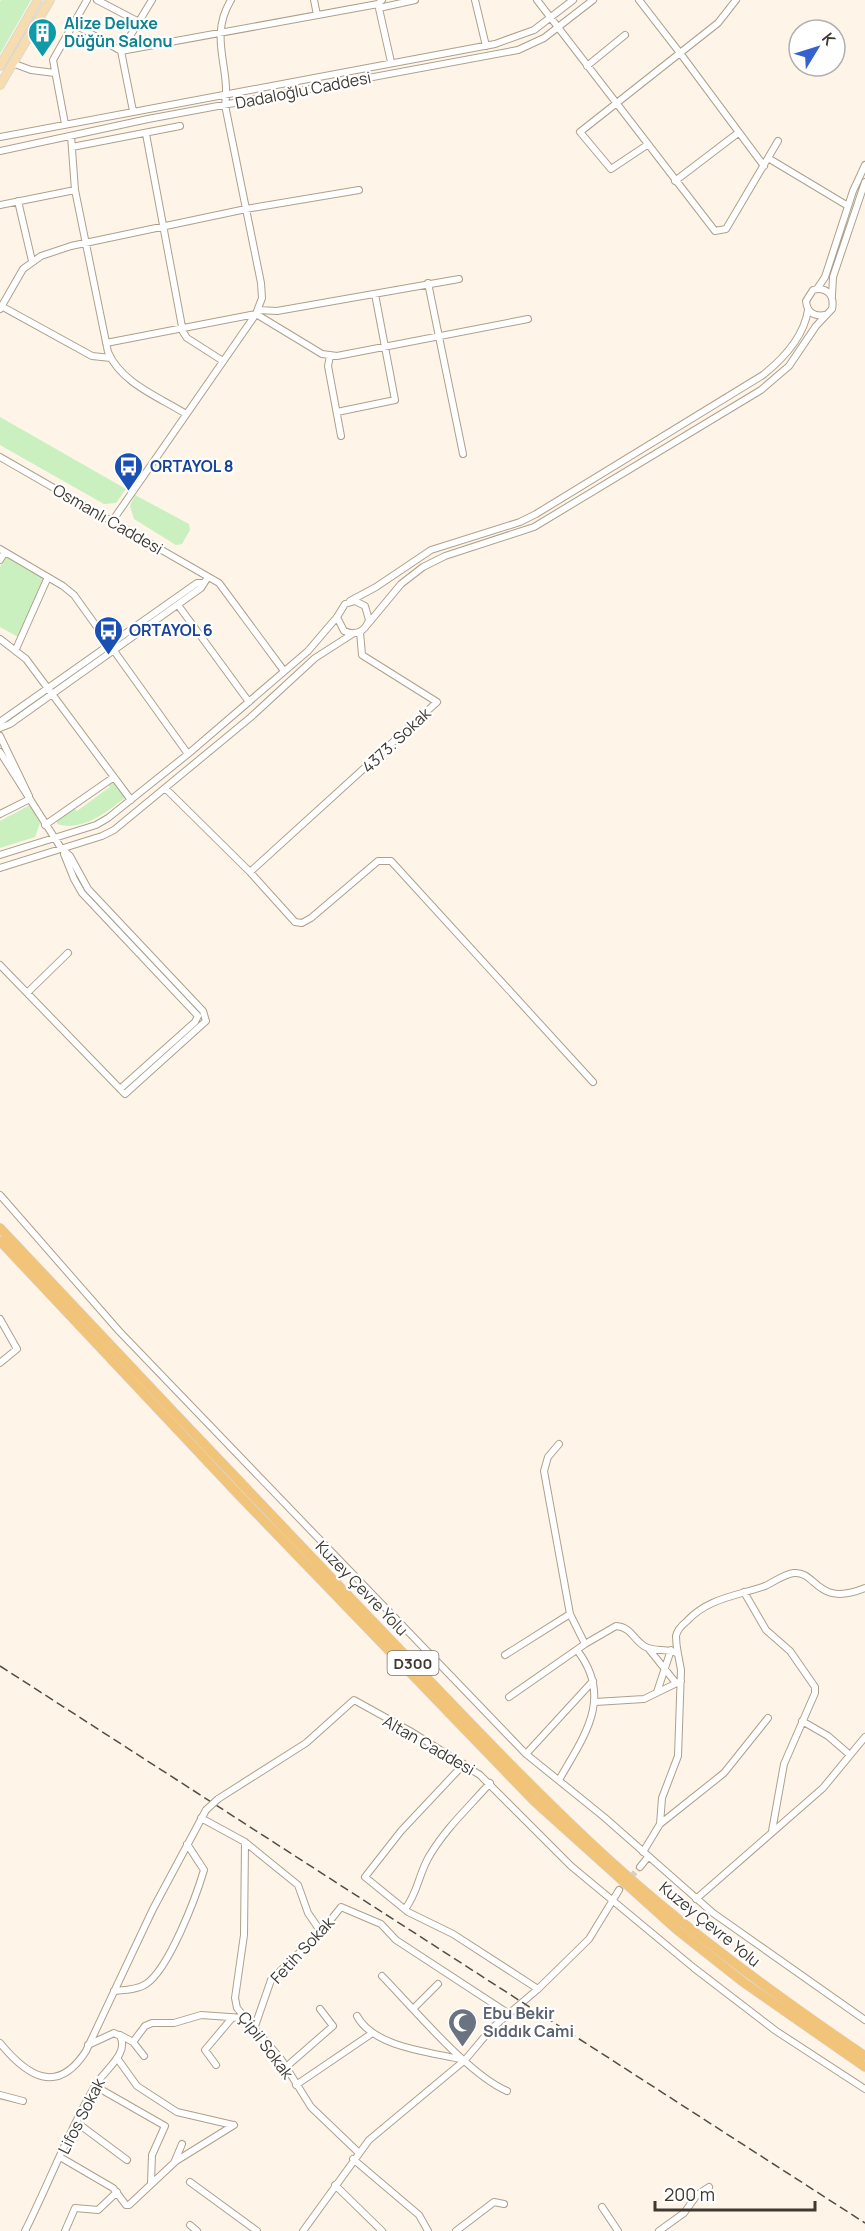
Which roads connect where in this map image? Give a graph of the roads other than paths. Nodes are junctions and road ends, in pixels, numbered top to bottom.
1 (38, 0) edge
2 (50, 0) edge
3 (87, 0) edge
4 (98, 0) edge
5 (152, 0) edge
6 (231, 0) edge
7 (314, 0) edge
8 (415, 0) edge
9 (475, 0) edge
10 (537, 0) edge
11 (573, 0) edge
12 (593, 0) edge
13 (639, 0) edge
14 (736, 0) edge
15 (380, 4) edge
16 (317, 15) junction
17 (551, 18) junction
18 (139, 22) junction
19 (74, 24) junction
20 (558, 27) junction
21 (219, 32) junction
22 (625, 35) dead end
23 (486, 45) junction
24 (121, 51) junction
25 (680, 53) junction
26 (391, 62) junction
27 (12, 63) junction
28 (0, 66) edge
29 (586, 66) junction
30 (55, 73) junction
31 (0, 85) edge
32 (227, 93) junction
33 (615, 104) junction
34 (225, 105) junction
35 (133, 111) junction
36 (65, 124) junction
37 (180, 126) dead end
38 (738, 133) junction
39 (146, 134) junction
40 (0, 136) edge
41 (71, 136) junction
42 (778, 141) dead end
43 (647, 145) junction
44 (72, 147) junction
45 (0, 151) edge
46 (768, 158) junction
47 (865, 165) edge
48 (764, 166) junction
49 (675, 181) junction
50 (865, 182) edge
51 (75, 190) junction
52 (359, 190) dead end
53 (18, 201) junction
54 (0, 205) edge
55 (848, 206) junction
56 (246, 208) junction
57 (164, 228) junction
58 (86, 243) junction
59 (32, 261) junction
60 (459, 279) dead end
61 (428, 283) junction
62 (817, 289) junction
63 (375, 294) junction
64 (832, 296) junction
65 (1, 307) edge
66 (808, 310) junction
67 (257, 312) junction
68 (825, 315) junction
69 (528, 319) dead end
70 (182, 328) junction
71 (439, 336) junction
72 (106, 343) junction
73 (385, 347) junction
74 (330, 356) junction
75 (111, 358) junction
76 (223, 361) junction
77 (337, 412) junction
78 (186, 414) junction
79 (341, 436) dead end
80 (463, 454) dead end
81 (0, 457) edge
82 (113, 520) junction
83 (2, 550) edge
84 (0, 560) edge
85 (48, 577) junction
86 (208, 577) junction
87 (202, 583) junction
88 (350, 602) junction
89 (178, 605) junction
90 (337, 617) junction
91 (368, 625) junction
92 (357, 633) junction
93 (0, 639) edge
94 (16, 649) junction
95 (111, 649) junction
96 (284, 671) junction
97 (48, 688) junction
98 (53, 694) junction
99 (249, 702) junction
100 (0, 722) edge
101 (0, 728) edge
102 (0, 736) edge
103 (0, 752) edge
104 (188, 754) junction
105 (114, 777) junction
106 (165, 788) junction
107 (30, 799) junction
108 (131, 800) junction
109 (0, 814) edge
110 (45, 825) junction
111 (54, 838) junction
112 (63, 851) junction
113 (0, 855) edge
114 (0, 868) edge
115 (250, 872) junction
116 (68, 953) dead end
117 (0, 965) edge
118 (27, 993) junction
119 (197, 1018) junction
120 (206, 1018) junction
121 (593, 1082) dead end
122 (120, 1089) junction
123 (0, 1195) edge
124 (0, 1228) edge
125 (0, 1241) edge
126 (0, 1319) edge
127 (0, 1363) edge
128 (559, 1444) dead end
129 (865, 1588) edge
130 (744, 1592) junction
131 (570, 1614) junction
132 (585, 1644) junction
133 (647, 1647) junction
134 (577, 1650) junction
135 (671, 1650) junction
136 (678, 1654) junction
137 (505, 1655) dead end
138 (665, 1669) junction
139 (592, 1681) junction
140 (678, 1682) junction
141 (657, 1692) junction
142 (509, 1697) dead end
143 (595, 1702) junction
144 (768, 1718) dead end
145 (802, 1721) junction
146 (865, 1737) edge
147 (526, 1754) junction
148 (850, 1755) junction
149 (464, 1764) junction
150 (559, 1780) junction
151 (490, 1783) junction
152 (201, 1818) junction
153 (660, 1824) junction
154 (772, 1832) junction
155 (245, 1842) junction
156 (188, 1844) junction
157 (642, 1852) junction
158 (648, 1857) junction
159 (640, 1867) tunnel mouth
160 (619, 1890) tunnel mouth
161 (696, 1899) junction
162 (613, 1901) junction
163 (405, 1909) junction
164 (321, 1932) junction
165 (381, 1976) dead end
166 (438, 1984) dead end
167 (538, 1989) junction
168 (114, 1991) junction
169 (414, 2008) junction
170 (320, 2009) dead end
171 (509, 2014) junction
172 (357, 2016) dead end
173 (232, 2018) junction
174 (244, 2018) junction
175 (865, 2020) edge
176 (254, 2029) junction
177 (118, 2034) junction
178 (371, 2034) junction
179 (133, 2042) junction
180 (0, 2045) edge
181 (88, 2045) junction
182 (144, 2056) dead end
183 (865, 2056) edge
184 (117, 2058) junction
185 (465, 2060) junction
186 (216, 2065) dead end
187 (286, 2067) junction
188 (865, 2067) edge
189 (95, 2085) junction
190 (296, 2085) junction
191 (865, 2089) edge
192 (507, 2091) dead end
193 (0, 2095) edge
194 (23, 2101) dead end
195 (76, 2122) junction
196 (182, 2144) dead end
197 (358, 2152) junction
198 (60, 2157) junction
199 (353, 2159) junction
200 (127, 2160) dead end
201 (174, 2164) junction
202 (190, 2182) dead end
203 (151, 2183) junction
204 (335, 2185) junction
205 (709, 2187) dead end
206 (117, 2192) junction
207 (504, 2204) dead end
208 (602, 2207) dead end
209 (190, 2225) dead end
210 (25, 2231) edge
211 (65, 2231) edge
212 (197, 2231) edge
213 (256, 2231) edge
214 (303, 2231) edge
215 (382, 2231) edge
216 (428, 2231) edge
217 (456, 2231) edge
218 (618, 2231) edge
219 (659, 2231) edge

1 - 28 main road
2 - 27 main road
3 - 19 street
4 - 18 street
5 - 18 street
6 - 21 street
7 - 16 street
8 - 15 street
9 - 23 street
10 - 17 street
11 - 17 street, Dadaloğlu Caddesi
12 - 20 street, Dadaloğlu Caddesi
13 - 25 street
14 - 25 street
15 - 16 street
15 - 26 street
16 - 21 street
17 - 20 street
17 - 23 street, Dadaloğlu Caddesi
18 - 24 street
19 - 24 street
19 - 30 street
20 - 29 street
20 - 34 street, Dadaloğlu Caddesi
21 - 24 street
21 - 32 street
22 - 29 street
23 - 26 street, Dadaloğlu Caddesi
24 - 35 street
25 - 33 street
25 - 38 street
26 - 32 street, Dadaloğlu Caddesi
27 - 30 street
27 - 31 main road
29 - 33 street
30 - 36 street
32 - 34 street
32 - 35 street, Dadaloğlu Caddesi
33 - 43 street
33 - 43 street
34 - 41 street, Dadaloğlu Caddesi
34 - 56 street
35 - 36 street, Dadaloğlu Caddesi
36 - 40 street, Dadaloğlu Caddesi
37 - 39 street
38 - 48 street
38 - 49 street
39 - 44 street
39 - 57 street
41 - 44 street
41 - 45 street, Dadaloğlu Caddesi
42 - 46 street
43 - 49 street
44 - 51 street
46 - 48 street
46 - 55 street
47 - 55 street
48 - 49 street
50 - 64 street
51 - 53 street
51 - 58 street
52 - 56 street
53 - 54 street
53 - 59 street
55 - 62 street
56 - 57 street
56 - 67 street
57 - 58 street
57 - 70 street
58 - 59 street
58 - 72 street
59 - 65 street
60 - 61 street
61 - 63 street
61 - 71 street
62 - 64 street
62 - 66 street
63 - 67 street
63 - 73 street
64 - 68 street
65 - 75 street
66 - 68 street
66 - 88 street
67 - 70 street
67 - 74 street
67 - 76 street
68 - 91 street
69 - 71 street
70 - 72 street
70 - 76 street
71 - 73 street
71 - 80 street
72 - 75 street
73 - 74 street
73 - 77 street
74 - 77 street
75 - 78 street
76 - 78 street
77 - 79 street
78 - 82 street
81 - 82 street, Osmanlı Caddesi
82 - 86 street, Osmanlı Caddesi
83 - 84 street
83 - 85 street
85 - 94 street
85 - 95 street
86 - 87 street
86 - 96 street, Osmanlı Caddesi
87 - 89 street
87 - 95 street
88 - 90 street
88 - 91 street
89 - 95 street
89 - 99 street
90 - 92 street
90 - 96 street
91 - 92 street
92 - 106 street
92 - 115 street, 4373. Sokak
93 - 94 street
94 - 97 street
95 - 97 street
95 - 98 street
95 - 104 street
96 - 99 street
97 - 98 street
97 - 100 street
98 - 101 street
98 - 105 street
99 - 104 street
102 - 107 street
103 - 107 street
104 - 108 street
105 - 108 street
105 - 110 street
106 - 112 street
106 - 115 street
107 - 109 street
107 - 110 street
108 - 111 street
110 - 111 street
111 - 112 street
111 - 113 street
112 - 114 street
112 - 119 street
112 - 120 street
115 - 121 street
116 - 118 street
117 - 118 street
118 - 122 street
119 - 120 street
119 - 122 street
120 - 122 street
123 - 147 street
124 - 183 highway, Kuzey Çevre Yolu / D300
125 - 188 highway, Kuzey Çevre Yolu / D300
126 - 127 street
128 - 131 street
129 - 130 street
130 - 136 street
130 - 145 street
131 - 132 street
131 - 137 street
132 - 133 street
132 - 134 street
133 - 135 street
133 - 138 street
134 - 139 street
134 - 142 street
135 - 136 street
135 - 138 street
136 - 140 street
138 - 140 street
138 - 141 street
139 - 143 street
139 - 147 street
140 - 141 street
140 - 153 street
141 - 143 street
143 - 150 street
144 - 153 street
145 - 148 street
145 - 154 street
146 - 148 street
147 - 150 street
148 - 154 street
149 - 151 street, Altan Caddesi
149 - 152 street, Altan Caddesi, bridge
149 - 163 street
150 - 157 street
151 - 162 street, Altan Caddesi
151 - 163 street
152 - 155 street
152 - 156 street
153 - 157 street
154 - 161 street
155 - 164 street
155 - 174 street, Çipil Sokak
156 - 168 street
156 - 168 street
157 - 158 street
158 - 159 street
158 - 161 street
160 - 162 street
161 - 175 street
162 - 167 street
162 - 191 street, Altan Caddesi
163 - 167 street
164 - 171 street, Fetih Sokak
164 - 176 street, Fetih Sokak
165 - 169 street
166 - 169 street
167 - 171 street
168 - 181 street
169 - 185 street
170 - 187 street
171 - 185 street
172 - 178 street
173 - 174 street
173 - 179 street
173 - 186 street
174 - 176 street, Çipil Sokak
176 - 187 street, Çipil Sokak
177 - 179 street
177 - 181 street
177 - 184 street
178 - 185 street
178 - 190 street
179 - 182 street
180 - 181 street
184 - 189 street, Lifos Sokak
184 - 201 street
185 - 192 street
185 - 197 street
187 - 190 street, Çipil Sokak
189 - 195 street, Lifos Sokak
189 - 203 street
190 - 197 street, Çipil Sokak
193 - 194 street
195 - 198 street, Lifos Sokak
195 - 200 street
196 - 201 street
197 - 199 street
198 - 206 street
198 - 210 street, Lifos Sokak
199 - 204 street
199 - 216 street
201 - 203 street
202 - 213 street
203 - 206 street
204 - 214 street
204 - 215 street
205 - 219 street
206 - 211 street
207 - 217 street
208 - 218 street
209 - 212 street

